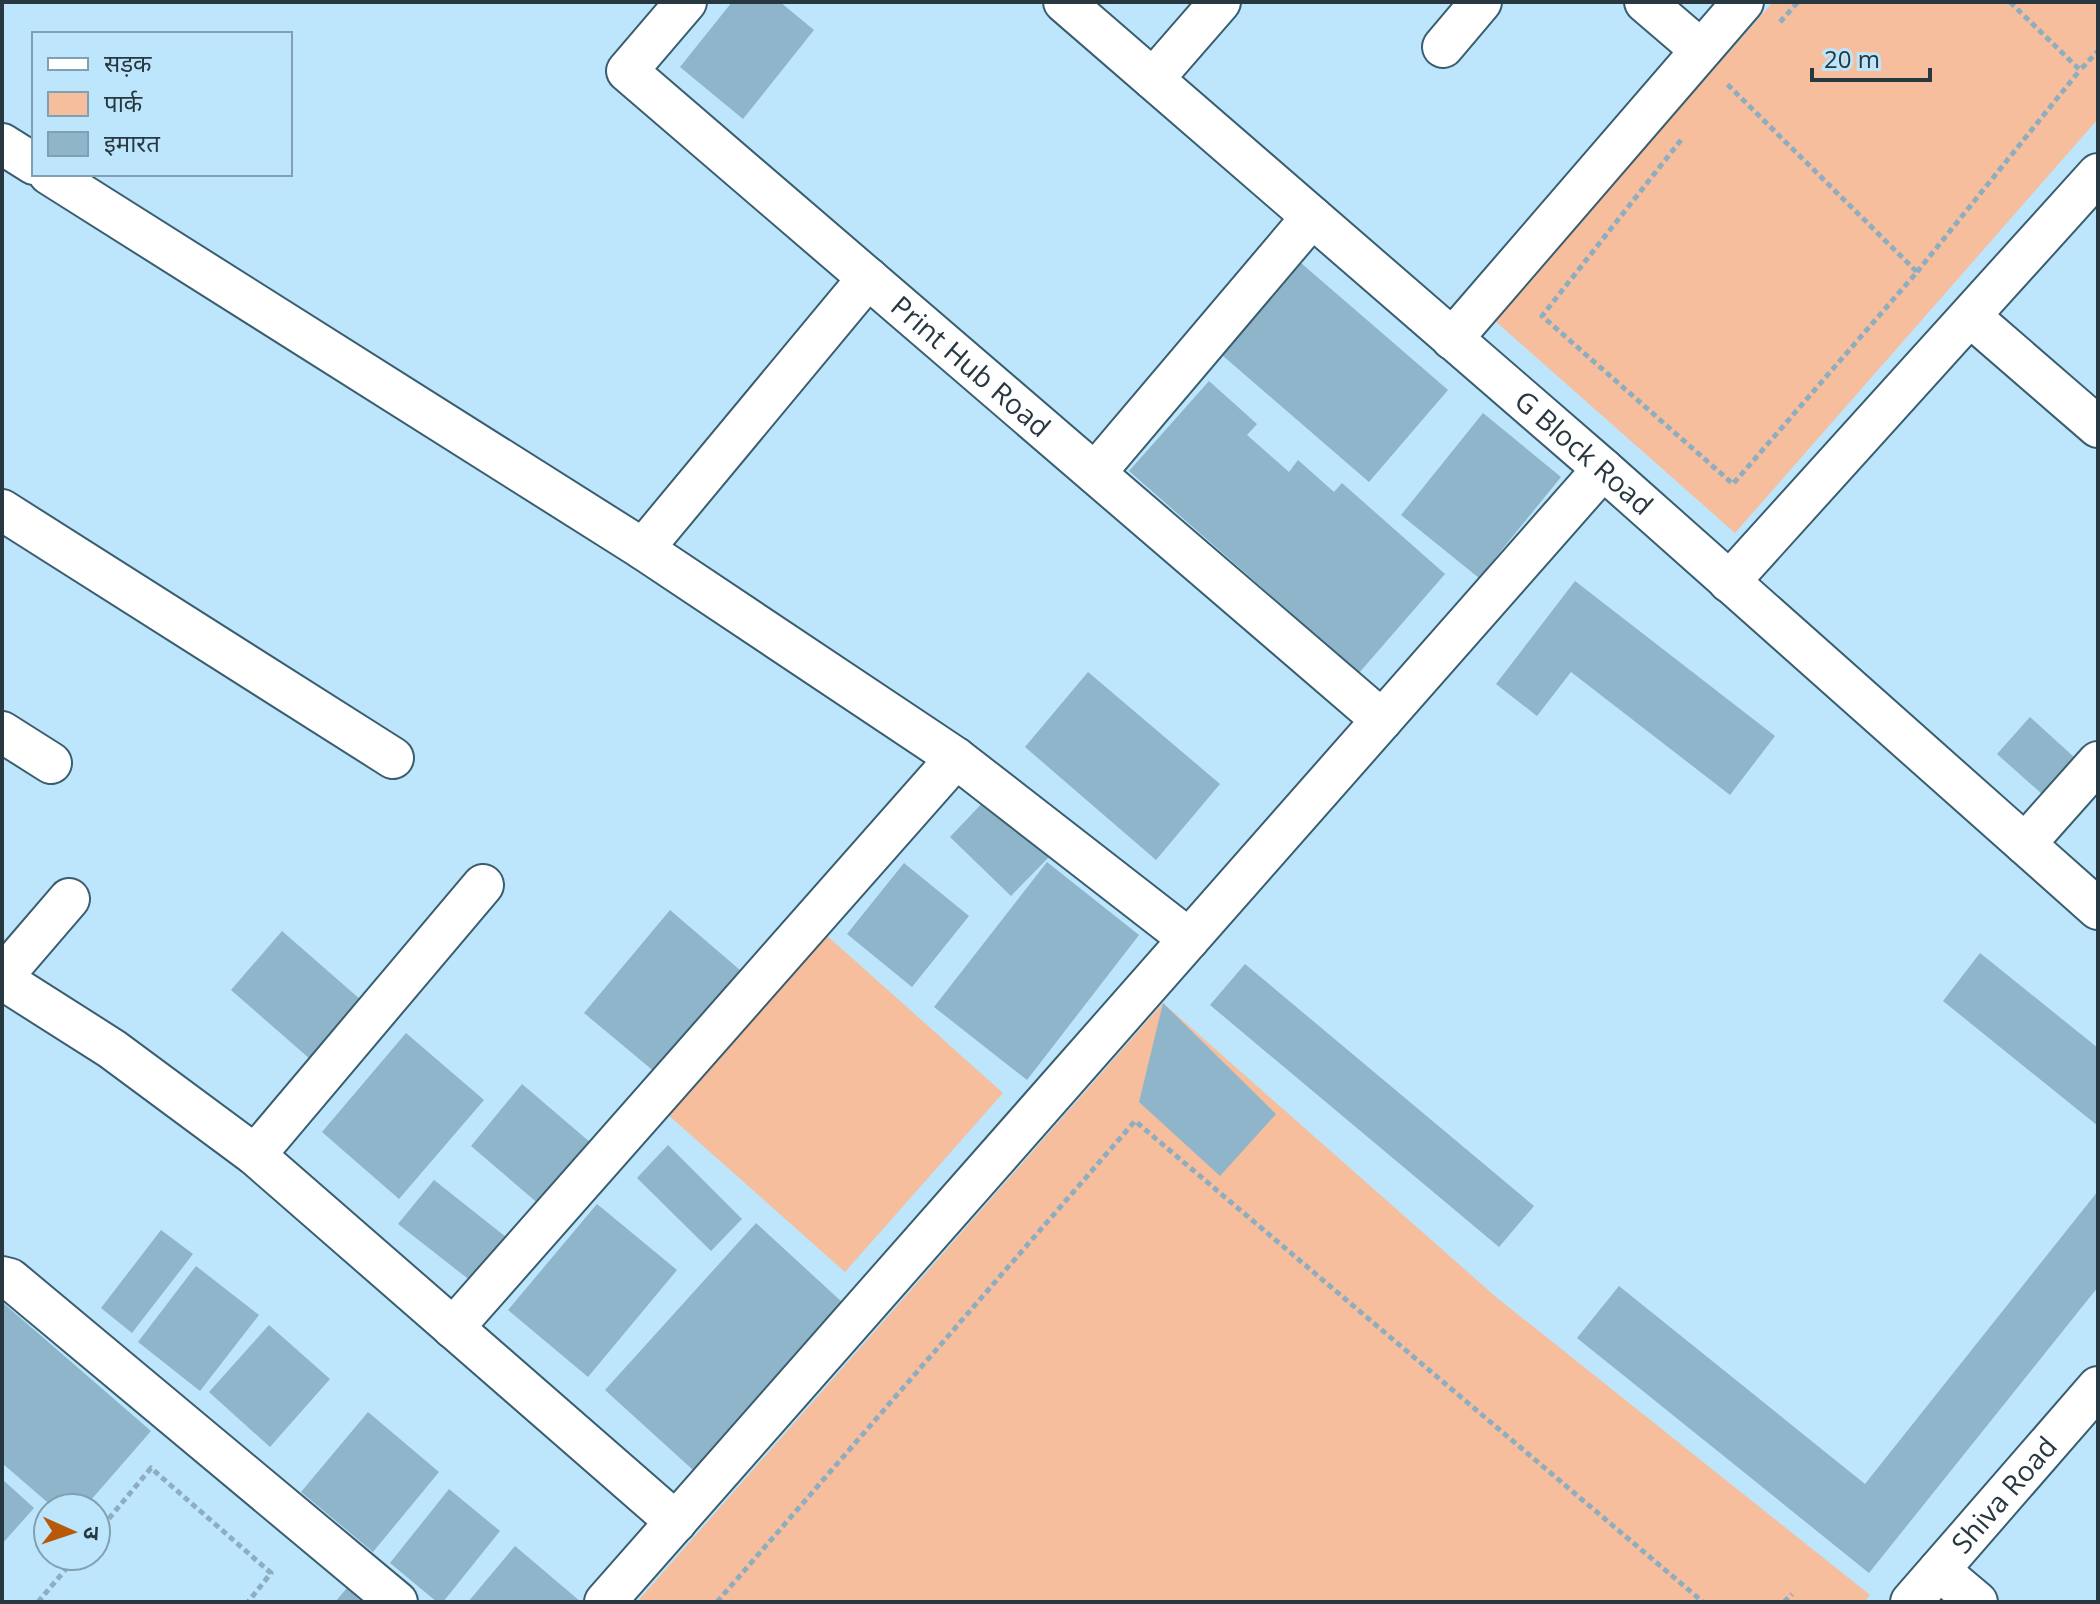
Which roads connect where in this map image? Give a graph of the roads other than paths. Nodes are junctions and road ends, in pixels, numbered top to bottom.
1 (686, 2) edge
2 (1064, 2) edge
3 (1220, 2) edge
4 (1481, 2) edge
5 (1645, 2) edge
6 (1743, 2) edge
7 (1443, 47) dead end
8 (1701, 50) junction
9 (1153, 79) junction
10 (2, 144) edge
11 (32, 163) edge
12 (2098, 174) edge
13 (52, 176) edge
14 (1312, 217) junction
15 (868, 278) junction
16 (1971, 317) junction
17 (1452, 339) junction
18 (2098, 427) edge
19 (1603, 469) junction
20 (1095, 473) junction
21 (2, 510) edge
22 (643, 549) junction
23 (1729, 582) junction
24 (1382, 720) junction
25 (2, 732) edge
26 (393, 758) dead end
27 (956, 758) junction
28 (2098, 762) edge
29 (51, 763) dead end
30 (2025, 844) junction
31 (483, 885) dead end
32 (69, 899) dead end
33 (2098, 909) edge
34 (1189, 939) junction
35 (2, 978) edge
36 (255, 1155) junction
37 (2, 1277) edge
38 (453, 1328) junction
39 (2098, 1387) edge
40 (676, 1522) junction
41 (1939, 1570) junction
42 (397, 1602) edge
43 (605, 1602) edge
44 (1911, 1602) edge
45 (1977, 1602) edge

1 - 15 street, Print Hub Road
2 - 9 street, G Block Road
3 - 9 street
4 - 7 street
5 - 8 street
6 - 8 street
8 - 17 street
9 - 14 street, G Block Road
10 - 11 street
12 - 16 street
13 - 22 street
14 - 17 street, G Block Road
14 - 20 street
15 - 20 street, Print Hub Road
15 - 22 street
16 - 18 street
16 - 23 street
17 - 19 street, G Block Road
19 - 23 street, G Block Road
19 - 24 street
20 - 24 street, Print Hub Road
21 - 26 street
22 - 27 street
23 - 30 street, G Block Road
24 - 34 street
25 - 29 street
27 - 34 street
27 - 38 street
28 - 30 street
30 - 33 street, G Block Road
31 - 36 street
32 - 35 street
34 - 40 street
35 - 36 street
36 - 38 street
37 - 42 street
38 - 40 street
39 - 41 street, Shiva Road
40 - 43 street
41 - 44 street, Shiva Road
41 - 45 street

